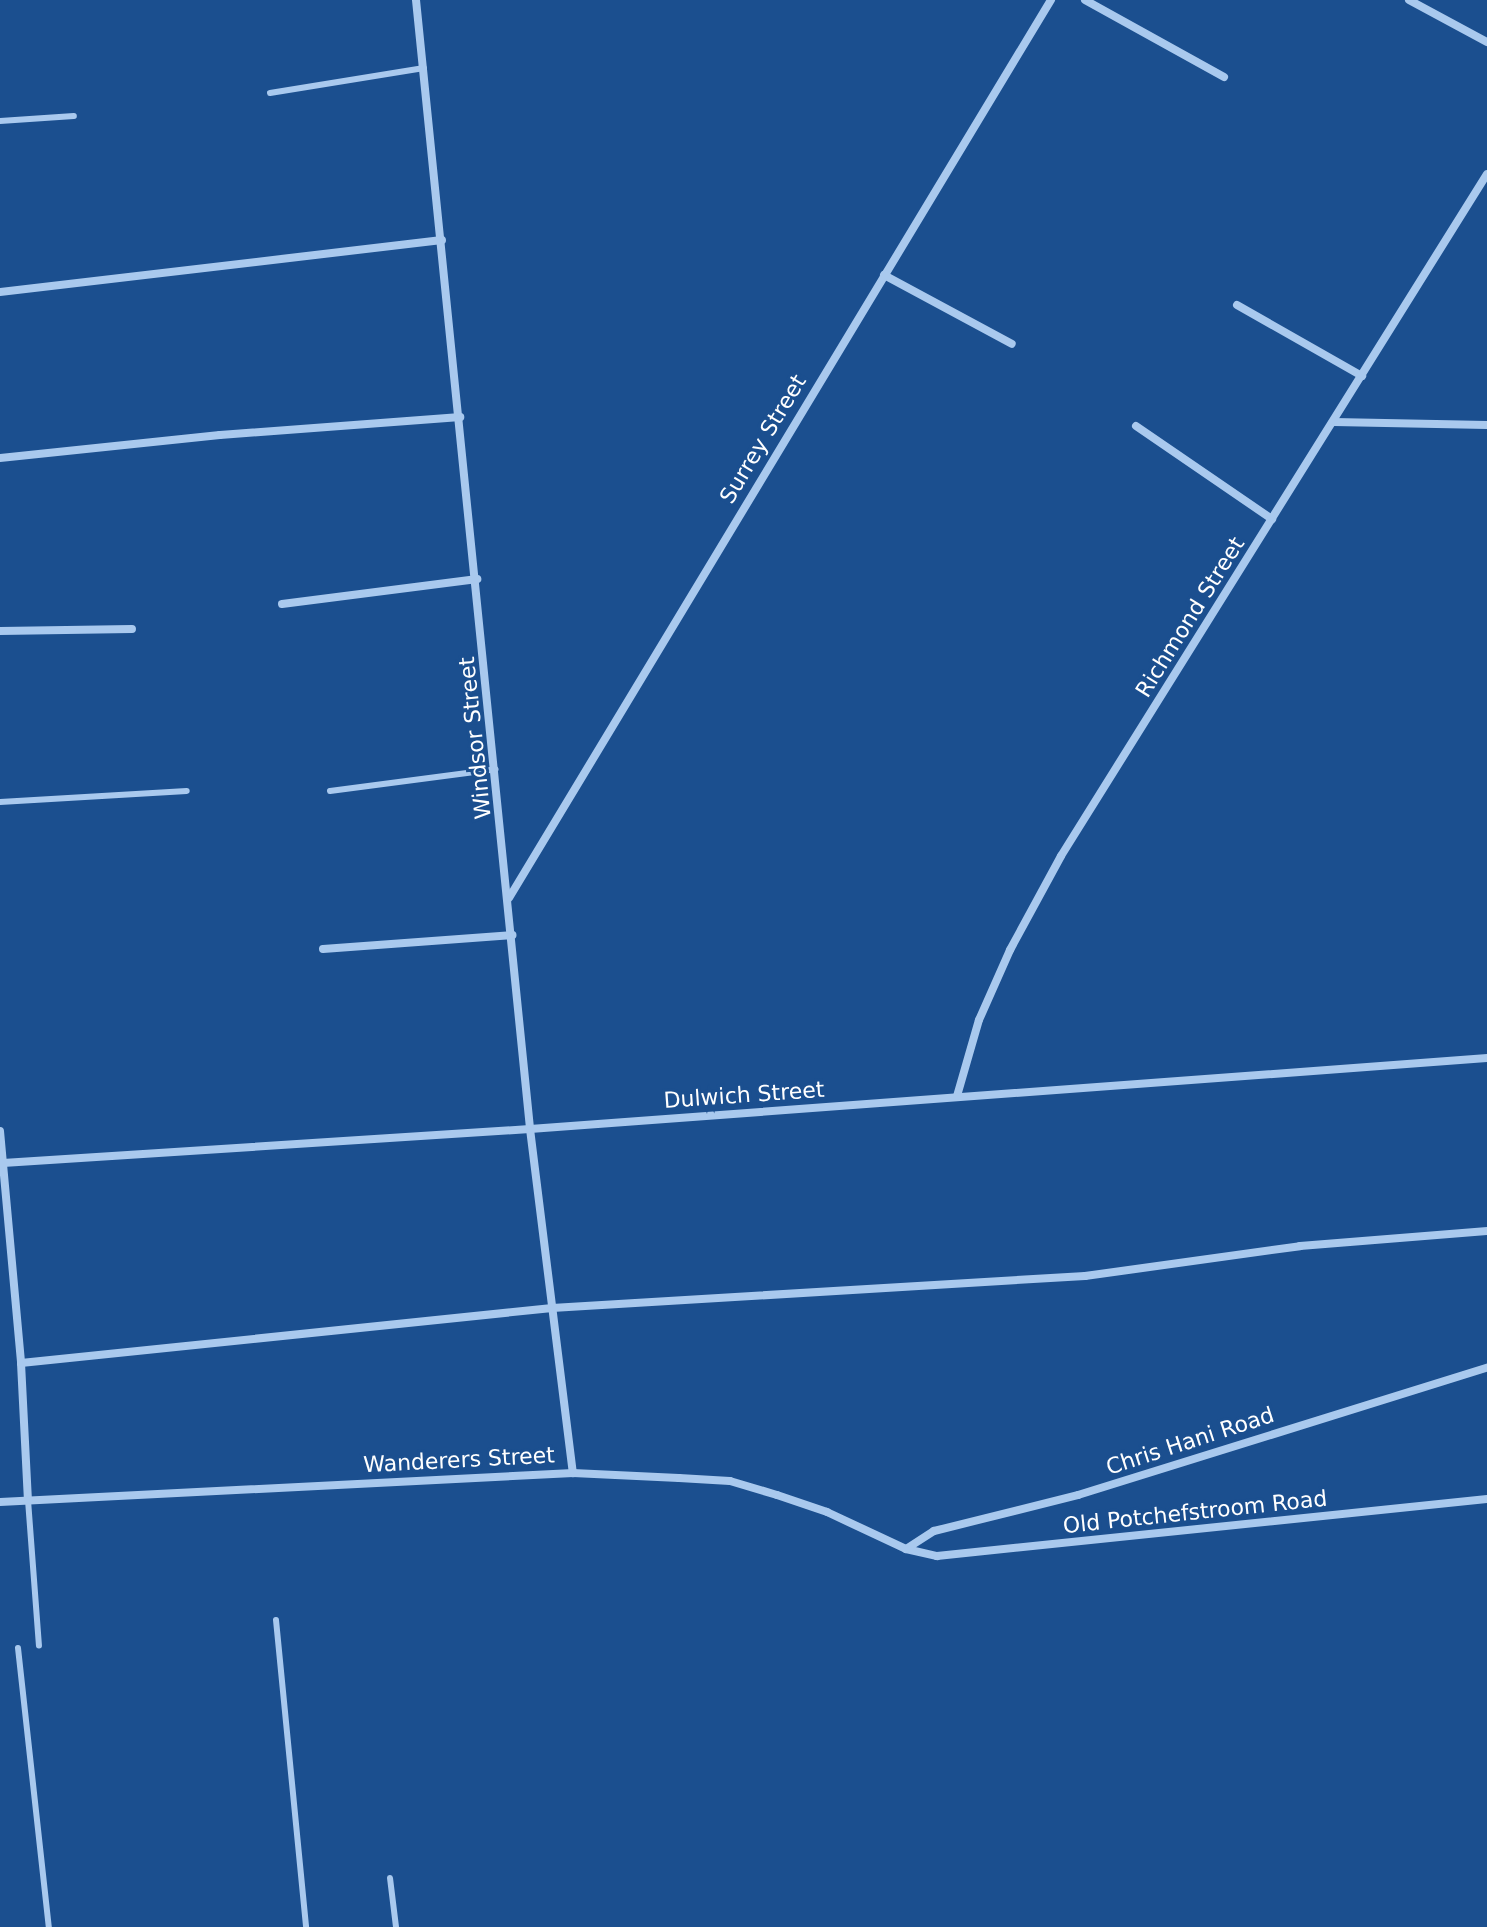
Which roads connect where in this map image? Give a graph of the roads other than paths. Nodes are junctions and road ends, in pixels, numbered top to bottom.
1 (416, 0) edge
2 (1051, 0) edge
3 (1085, 0) edge
4 (1409, 0) edge
5 (1487, 42) edge
6 (424, 68) junction
7 (1224, 77) dead end
8 (270, 93) dead end
9 (74, 116) dead end
10 (0, 121) edge
11 (1487, 174) edge
12 (442, 240) junction
13 (884, 275) junction
14 (0, 292) edge
15 (1237, 305) dead end
16 (1012, 344) dead end
17 (1362, 376) junction
18 (460, 417) junction
19 (1334, 422) junction
20 (1487, 425) edge
21 (1136, 426) dead end
22 (0, 458) edge
23 (1272, 519) junction
24 (477, 579) junction
25 (282, 604) dead end
26 (132, 629) dead end
27 (0, 631) edge
28 (496, 769) junction
29 (187, 791) dead end
30 (330, 791) dead end
31 (0, 802) edge
32 (508, 898) junction
33 (512, 935) junction
34 (323, 949) dead end
35 (1487, 1058) edge
36 (957, 1096) junction
37 (530, 1129) junction
38 (0, 1131) edge
39 (3, 1163) junction
40 (5, 1219) edge
41 (1487, 1231) edge
42 (552, 1308) junction
43 (21, 1363) junction
44 (1487, 1368) edge
45 (573, 1473) junction
46 (1487, 1499) edge
47 (28, 1500) junction
48 (0, 1502) edge
49 (906, 1549) junction
50 (276, 1620) dead end
51 (39, 1646) dead end
52 (18, 1648) dead end
53 (390, 1878) dead end
54 (49, 1927) edge
55 (306, 1927) edge
56 (396, 1927) edge

1 - 6 street, Windsor Street
2 - 13 street, Surrey Street
3 - 7 street
4 - 5 street
6 - 8 lane
6 - 12 street, Windsor Street
9 - 10 lane
11 - 17 street, Richmond Street
12 - 14 street
12 - 18 street, Windsor Street
13 - 16 street
13 - 32 street, Surrey Street
15 - 17 street
17 - 19 street, Richmond Street
18 - 22 street
18 - 24 street, Windsor Street
19 - 20 street
19 - 23 street, Richmond Street
21 - 23 street
23 - 36 street, Richmond Street
24 - 25 street
24 - 28 street, Windsor Street
26 - 27 street
28 - 30 lane
28 - 32 street, Windsor Street
29 - 31 lane
32 - 33 street, Windsor Street
33 - 34 street
33 - 37 street, Windsor Street
35 - 36 street, Dulwich Street
36 - 37 street, Dulwich Street
37 - 39 street, Dulwich Street
37 - 42 street, Windsor Street
38 - 39 street
39 - 40 street
40 - 43 street
41 - 42 street
42 - 43 street
42 - 45 street, Windsor Street
43 - 47 street
44 - 49 street, Chris Hani Road
45 - 47 street, Wanderers Street
45 - 49 street, Wanderers Street
46 - 49 street, Old Potchefstroom Road
47 - 48 street, Wanderers Street
47 - 51 lane
50 - 55 lane
52 - 54 lane
53 - 56 lane

